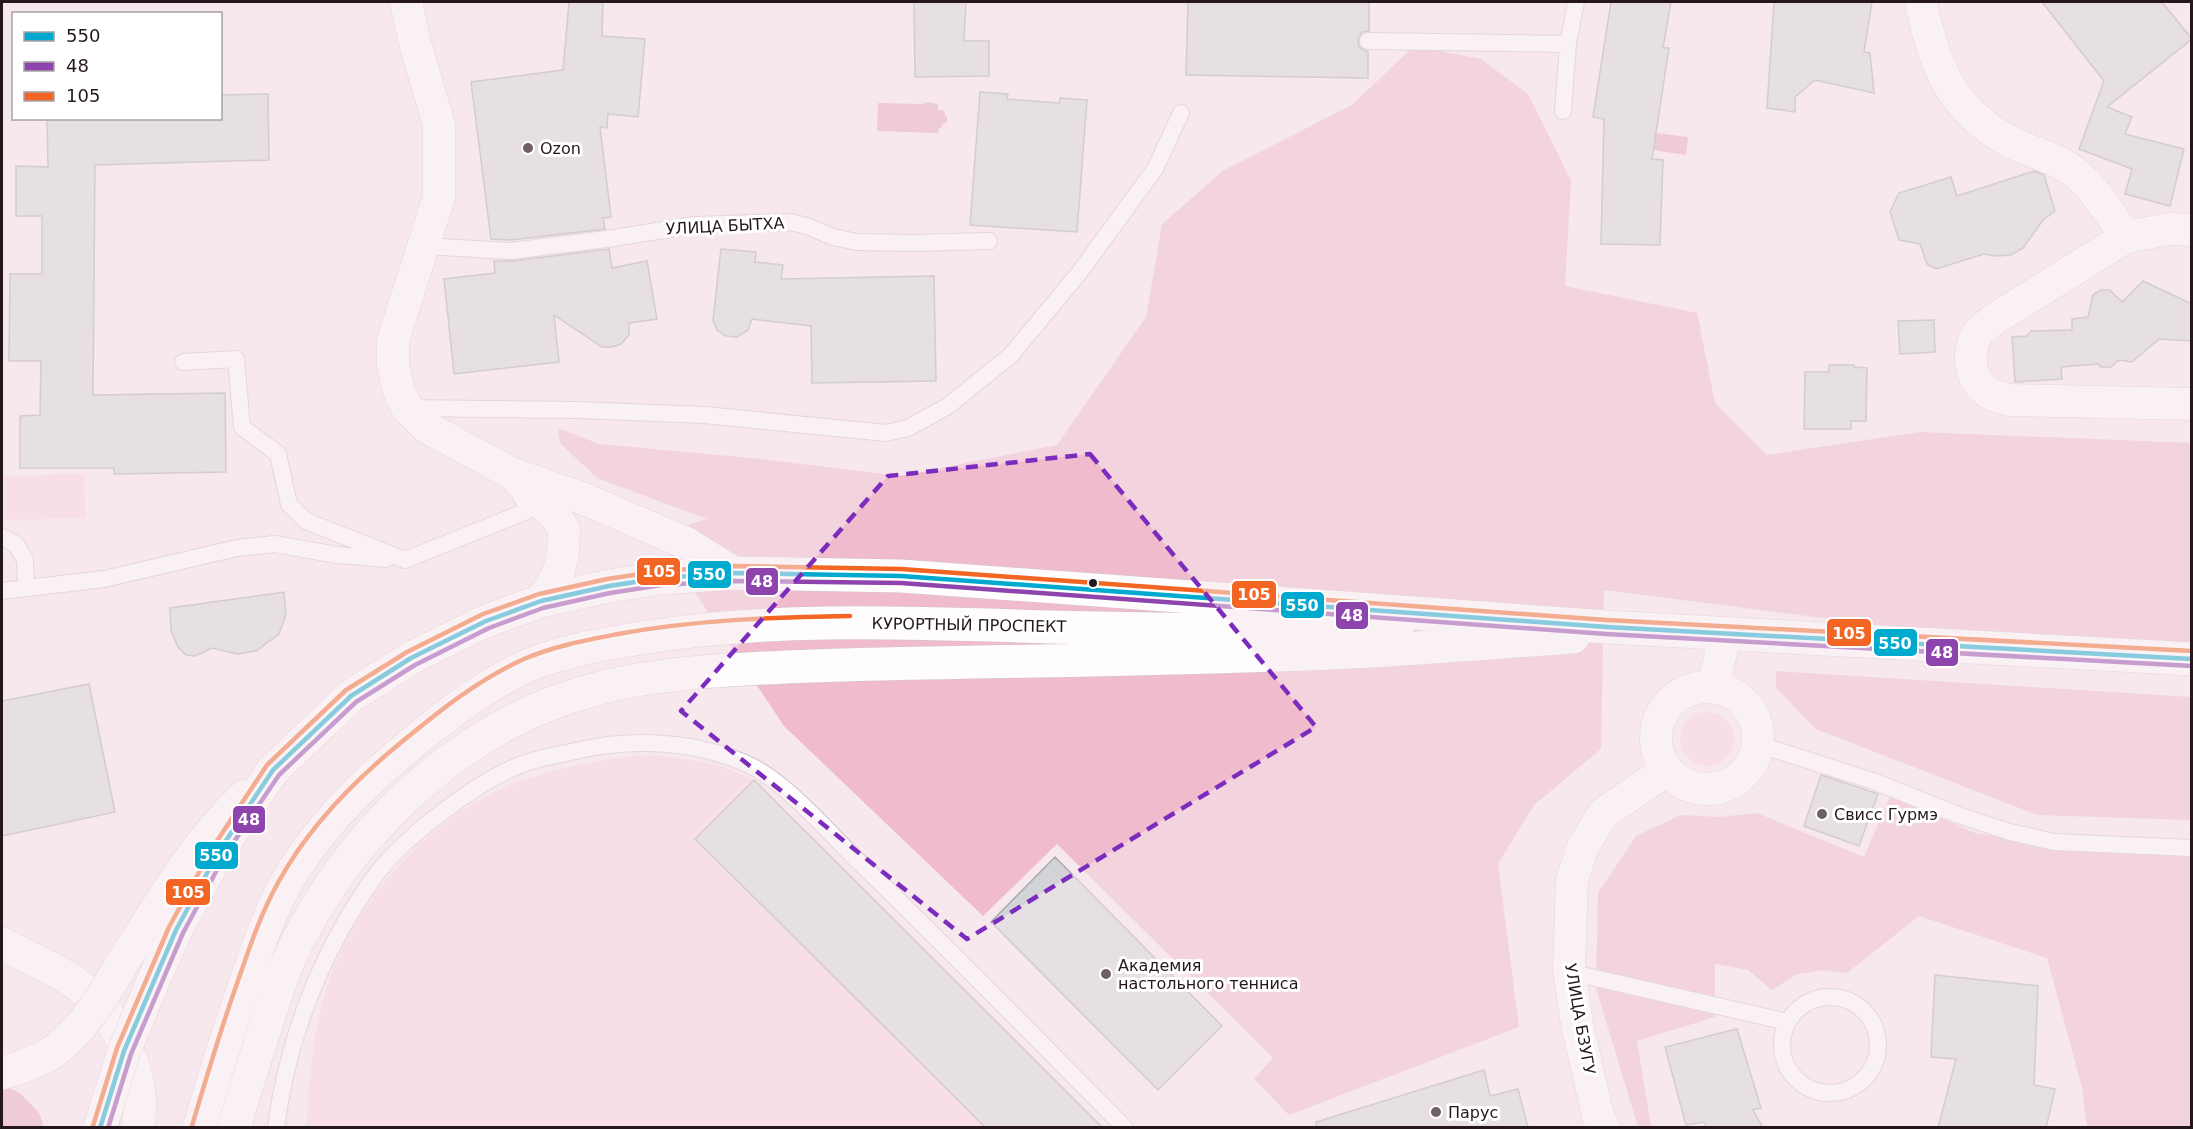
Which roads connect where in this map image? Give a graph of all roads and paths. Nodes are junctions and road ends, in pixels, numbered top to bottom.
1 (406, 2) edge
2 (1575, 2) edge
3 (1922, 8) dead end
4 (1368, 41) dead end
5 (1568, 44) junction
6 (1563, 111) dead end
7 (1181, 113) dead end
8 (2192, 230) edge
9 (2126, 237) junction
10 (989, 241) dead end
11 (424, 246) junction
12 (183, 362) dead end
13 (2192, 404) edge
14 (407, 408) junction
15 (511, 473) junction
16 (2, 537) edge
17 (405, 560) junction
18 (734, 573) junction
19 (26, 588) junction
20 (2, 591) edge
21 (542, 601) junction
22 (1607, 627) junction
23 (1725, 634) junction
24 (1573, 637) junction
25 (2192, 659) edge
26 (1713, 688) junction
27 (1757, 744) junction
28 (273, 770) junction
29 (1667, 770) junction
30 (2192, 848) edge
31 (2, 944) edge
32 (1569, 969) junction
33 (1788, 1022) junction
34 (2, 1073) edge
35 (203, 1115) edge
36 (100, 1128) edge
37 (138, 1128) edge
38 (234, 1128) edge
39 (276, 1128) edge
40 (1125, 1128) edge
41 (1604, 1128) edge

1 - 11 street
2 - 5 lane
3 - 9 street
4 - 5 lane
5 - 6 lane
7 - 14 lane
8 - 9 street
9 - 13 street
10 - 11 lane, УЛИЦА БЫТХА
11 - 14 street
12 - 17 lane
14 - 15 street
15 - 17 lane
15 - 18 street
15 - 21 street
16 - 19 lane
17 - 19 lane
18 - 21 main road, КУРОРТНЫЙ ПРОСПЕКТ
18 - 22 main road, КУРОРТНЫЙ ПРОСПЕКТ
19 - 20 lane
21 - 28 main road, КУРОРТНЫЙ ПРОСПЕКТ
22 - 23 main road, КУРОРТНЫЙ ПРОСПЕКТ
22 - 24 main road, КУРОРТНЫЙ ПРОСПЕКТ
23 - 25 main road, КУРОРТНЫЙ ПРОСПЕКТ
23 - 26 street
24 - 35 main road, КУРОРТНЫЙ ПРОСПЕКТ
24 - 38 main road
26 - 27 street
26 - 29 street
27 - 29 street
27 - 30 lane
28 - 34 main road, bridge
28 - 36 main road, КУРОРТНЫЙ ПРОСПЕКТ, bridge
29 - 32 street, УЛИЦА БЗУГУ
31 - 37 main road, bridge
32 - 33 lane
32 - 41 street, УЛИЦА БЗУГУ
33 - 33 lane
39 - 40 lane

